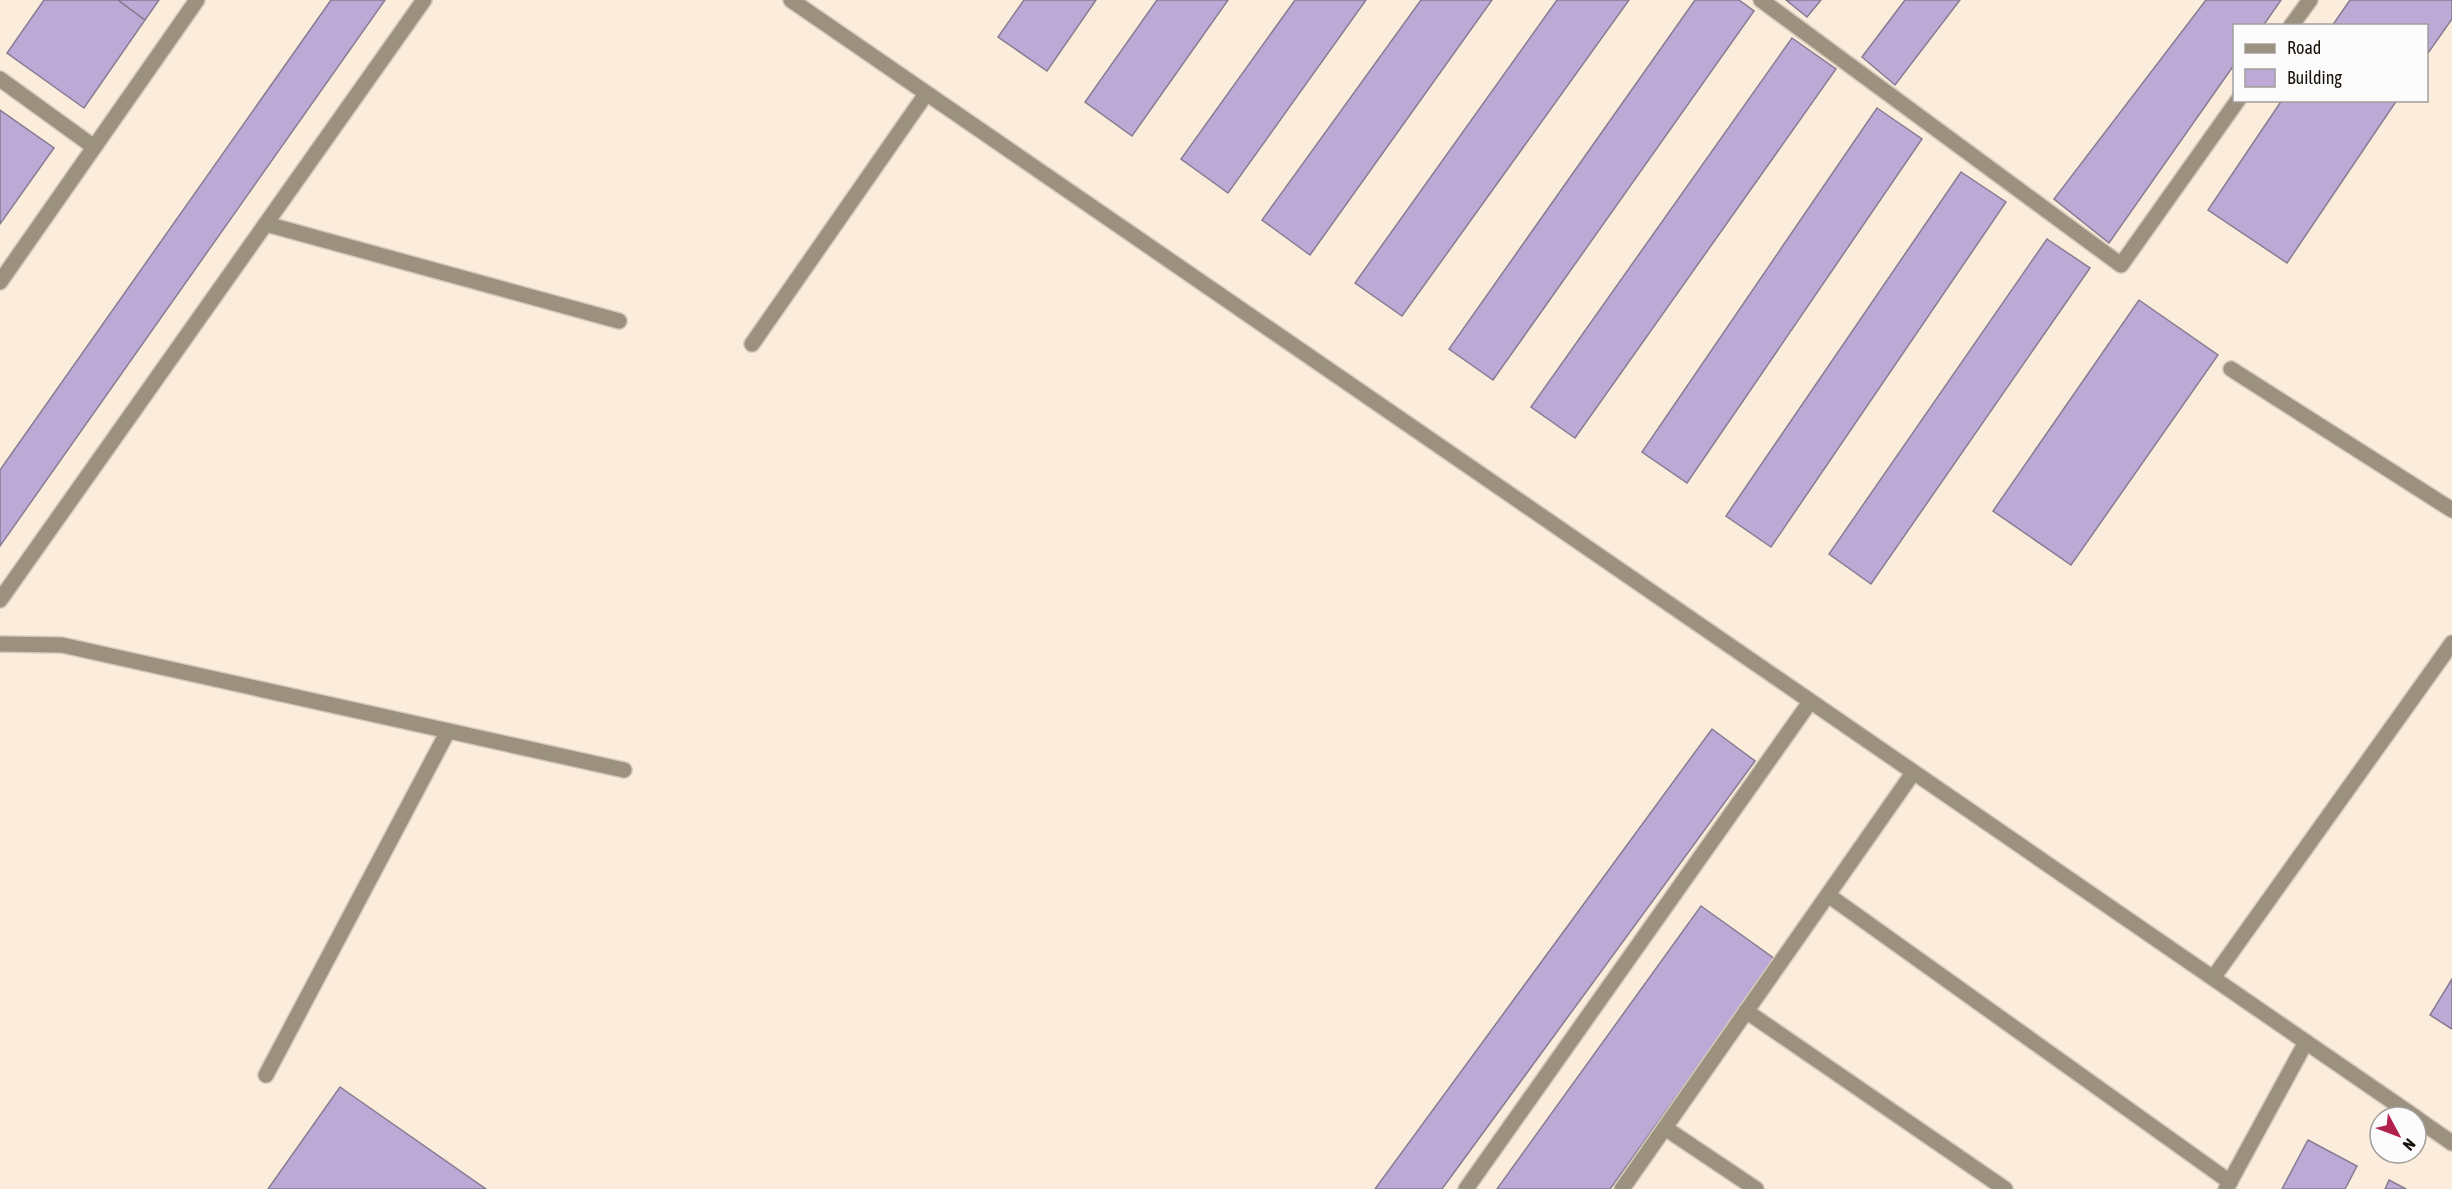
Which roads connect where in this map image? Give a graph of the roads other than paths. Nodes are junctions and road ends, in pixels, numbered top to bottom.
1 (197, 0) edge
2 (424, 0) edge
3 (791, 0) edge
4 (1761, 0) edge
5 (2310, 0) edge
6 (2292, 24) edge
7 (0, 79) edge
8 (926, 94) junction
9 (2237, 102) edge
10 (94, 147) junction
11 (266, 224) junction
12 (0, 282) edge
13 (619, 321) dead end
14 (752, 344) dead end
15 (2231, 369) dead end
16 (2452, 510) edge
17 (0, 600) edge
18 (2452, 643) edge
19 (0, 644) edge
20 (1810, 702) junction
21 (448, 731) junction
22 (624, 770) dead end
23 (1913, 773) junction
24 (1828, 895) junction
25 (2213, 978) junction
26 (1746, 1011) junction
27 (2306, 1042) junction
28 (266, 1075) dead end
29 (2396, 1105) edge
30 (2428, 1127) edge
31 (1665, 1128) junction
32 (2452, 1143) edge
33 (2228, 1186) edge
34 (1466, 1189) edge
35 (1622, 1189) edge
36 (1756, 1189) edge
37 (2005, 1189) edge

1 - 10 street
2 - 11 street
3 - 8 street
4 - 9 street
5 - 6 street
7 - 10 street
8 - 14 street
8 - 20 street
10 - 12 street
11 - 13 street
11 - 17 street
15 - 16 street
18 - 25 street
19 - 21 street
20 - 23 street
20 - 34 street
21 - 22 street
21 - 28 street
23 - 24 street
23 - 25 street
24 - 26 street
24 - 33 street
25 - 27 street
26 - 31 street
26 - 37 street
27 - 29 street
27 - 33 street
30 - 32 street
31 - 35 street
31 - 36 street

